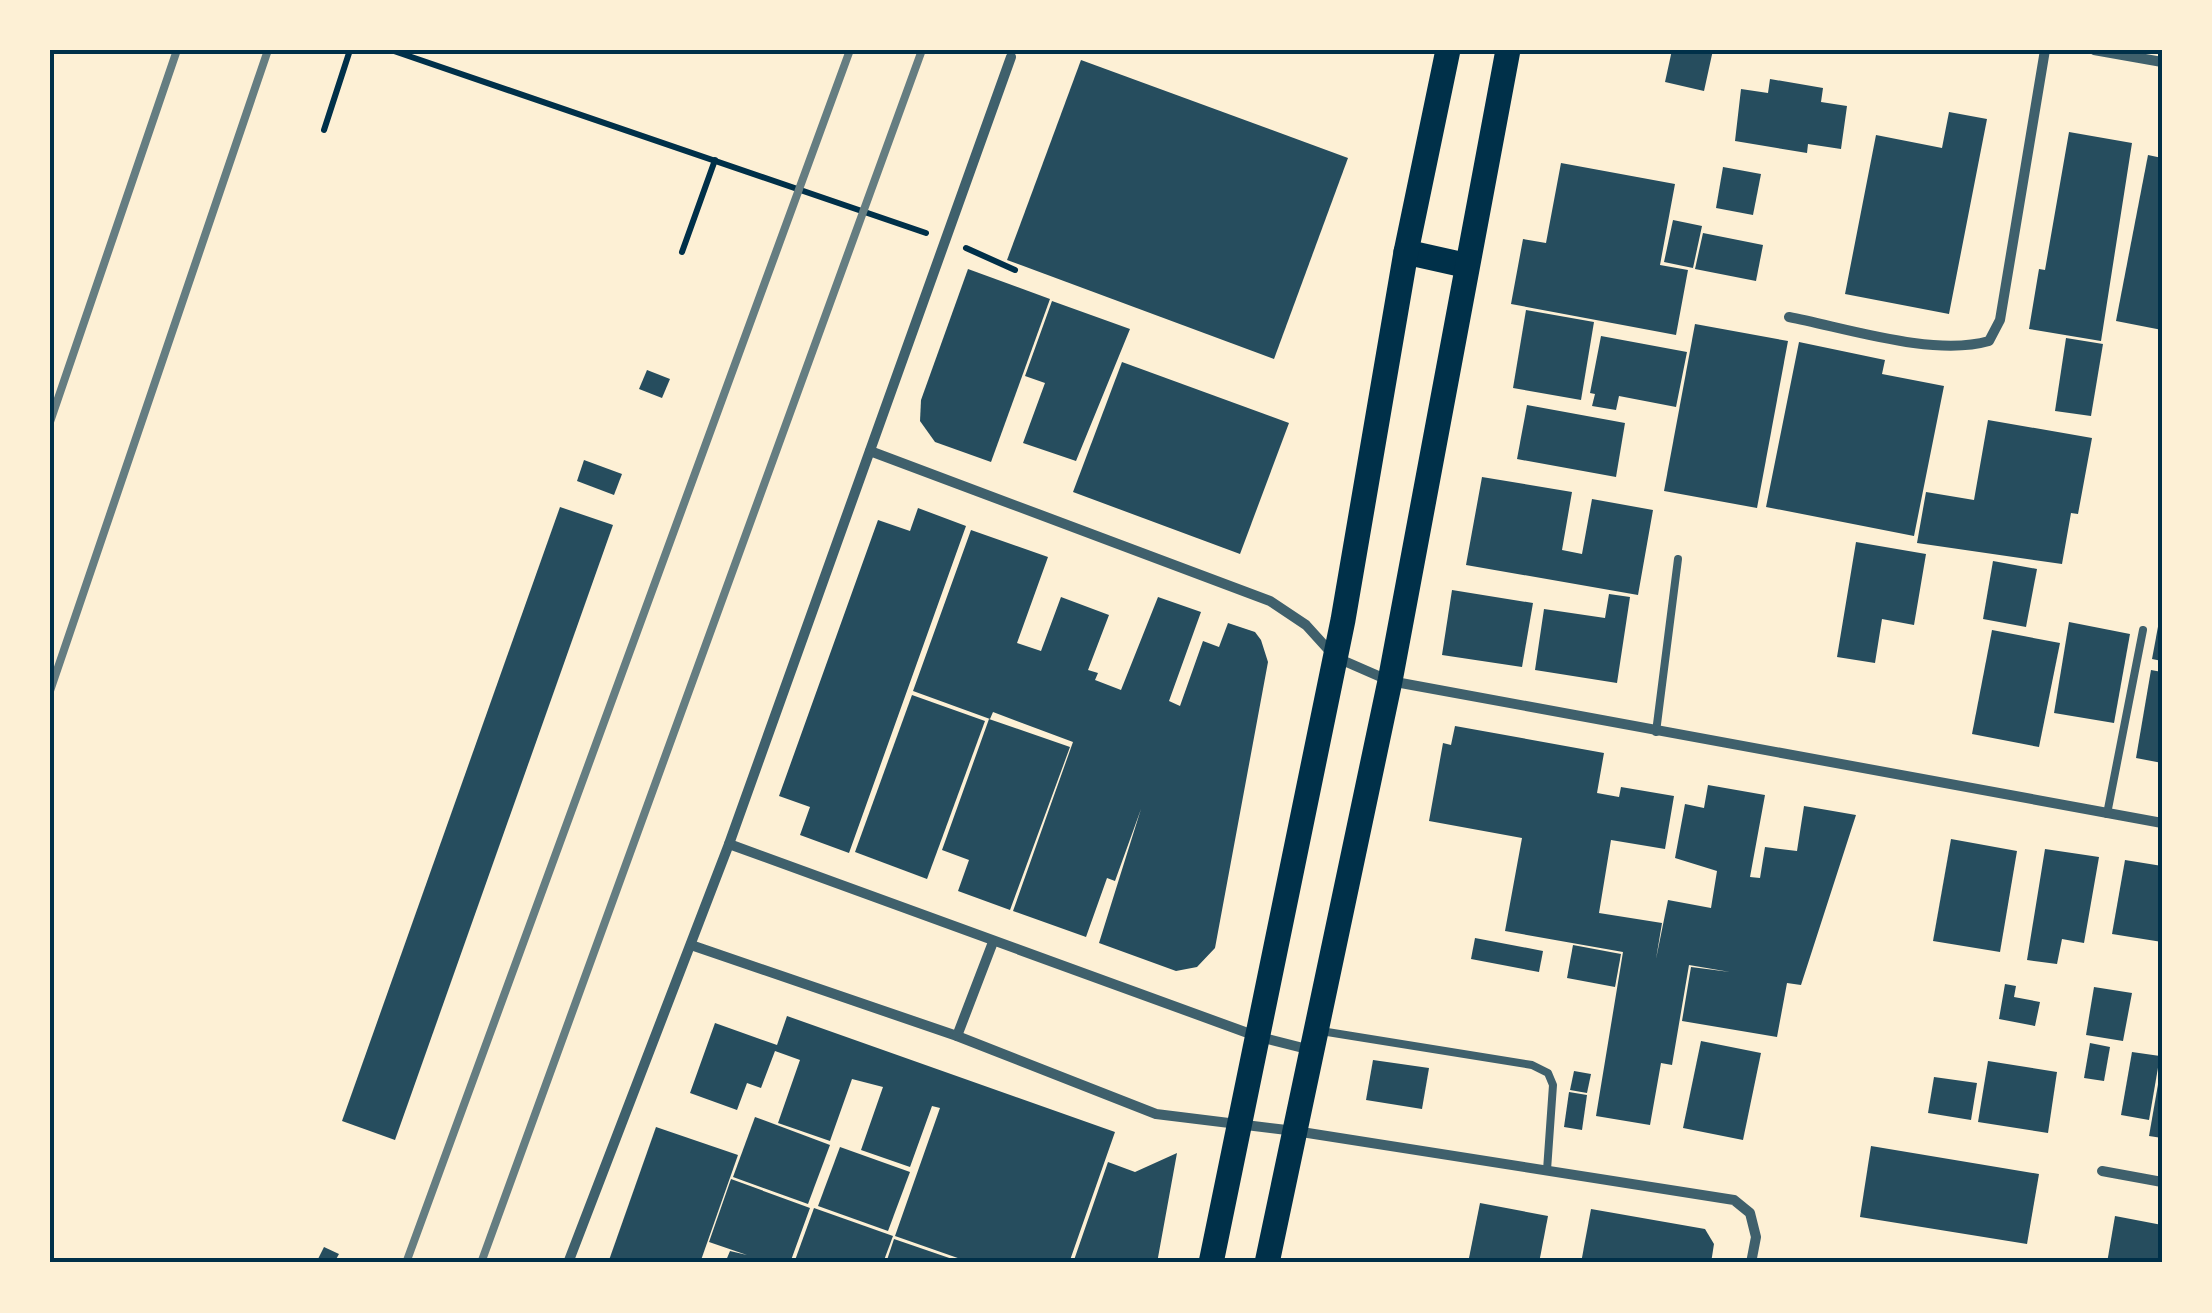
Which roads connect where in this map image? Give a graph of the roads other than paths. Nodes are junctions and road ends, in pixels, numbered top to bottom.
1 (1448, 50) edge
2 (1508, 50) edge
3 (2046, 50) edge
4 (2094, 50) edge
5 (1012, 53) edge
6 (2162, 62) edge
7 (1406, 252) junction
8 (1464, 264) junction
9 (1789, 317) dead end
10 (870, 451) junction
11 (1678, 559) dead end
12 (2143, 630) dead end
13 (1335, 657) junction
14 (1390, 681) junction
15 (1656, 732) junction
16 (2107, 814) junction
17 (2162, 824) edge
18 (729, 844) junction
19 (993, 942) junction
20 (691, 945) junction
21 (956, 1036) junction
22 (1256, 1036) junction
23 (1313, 1040) junction
24 (1237, 1124) junction
25 (1295, 1131) junction
26 (1548, 1170) junction
27 (2102, 1171) dead end
28 (2162, 1182) edge
29 (568, 1263) edge
30 (1212, 1263) edge
31 (1267, 1263) edge
32 (1751, 1263) edge

1 - 7 main road
2 - 8 main road
3 - 9 street
4 - 6 street
5 - 10 street
7 - 8 main road
7 - 13 main road
8 - 14 main road
10 - 13 street
10 - 18 street
11 - 15 lane
12 - 16 lane
13 - 14 street
13 - 22 main road
14 - 15 street
14 - 23 main road
15 - 16 street
16 - 17 street
18 - 19 street
18 - 20 street
19 - 21 street
19 - 22 street
20 - 21 street
20 - 29 street
21 - 24 street
22 - 23 street
22 - 24 main road
23 - 25 main road
23 - 26 lane
24 - 25 street
24 - 30 main road
25 - 26 street
25 - 31 main road
26 - 32 street
27 - 28 street

